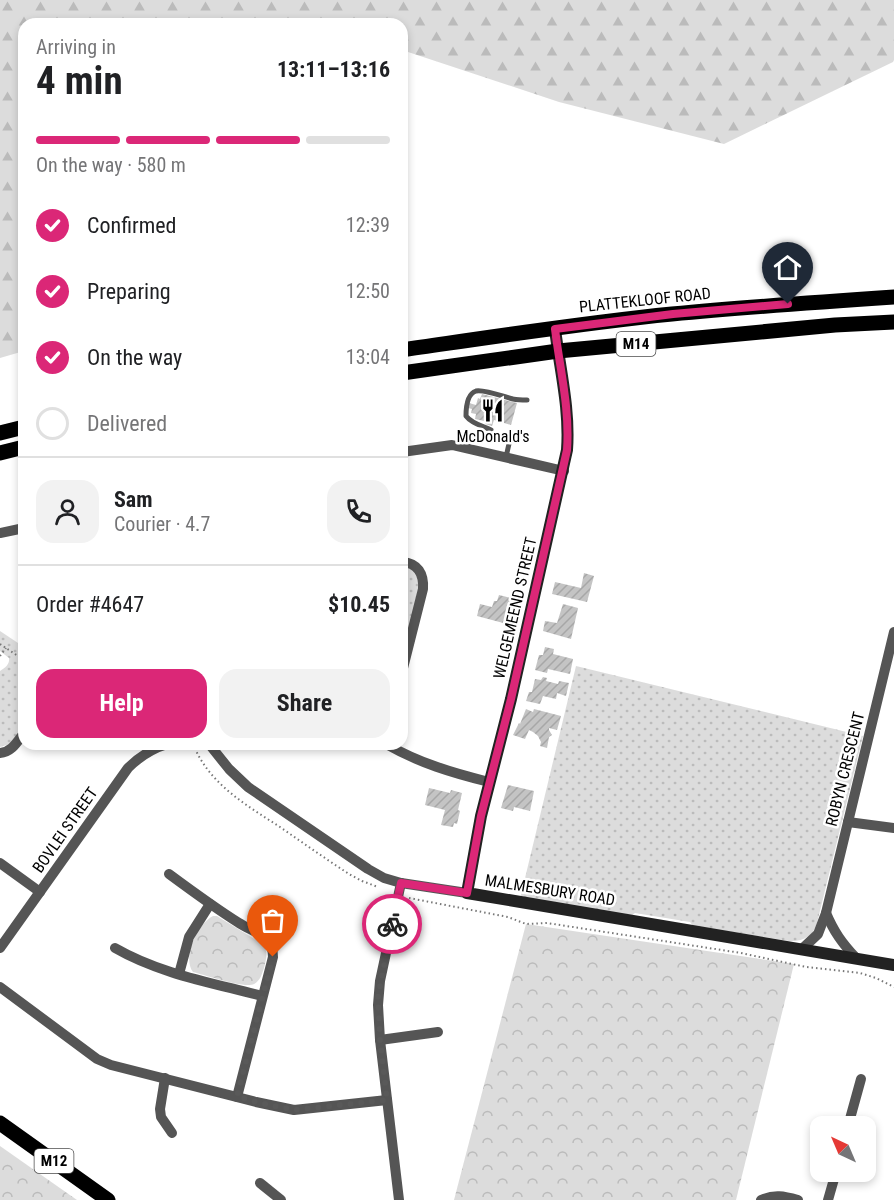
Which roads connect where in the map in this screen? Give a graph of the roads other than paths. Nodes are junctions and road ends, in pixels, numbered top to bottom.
1 (894, 297) edge
2 (894, 322) edge
3 (555, 329) junction
4 (408, 349) edge
5 (558, 351) junction
6 (408, 372) edge
7 (527, 400) dead end
8 (18, 428) edge
9 (491, 430) dead end
10 (0, 433) edge
11 (511, 435) dead end
12 (18, 448) edge
13 (408, 451) edge
14 (0, 453) edge
15 (506, 457) junction
16 (564, 471) junction
17 (18, 529) edge
18 (0, 533) edge
19 (408, 562) edge
20 (894, 632) edge
21 (408, 648) edge
22 (18, 741) edge
23 (150, 750) edge
24 (214, 750) edge
25 (399, 750) edge
26 (0, 753) edge
27 (489, 782) junction
28 (848, 822) junction
29 (894, 828) edge
30 (0, 863) edge
31 (169, 874) dead end
32 (401, 883) junction
33 (40, 892) junction
34 (467, 893) junction
35 (210, 904) junction
36 (826, 913) junction
37 (0, 948) edge
38 (115, 948) dead end
39 (802, 949) junction
40 (856, 958) junction
41 (894, 965) edge
42 (179, 974) junction
43 (0, 987) edge
44 (262, 996) junction
45 (438, 1032) dead end
46 (380, 1040) junction
47 (165, 1078) junction
48 (861, 1079) dead end
49 (237, 1096) junction
50 (387, 1100) junction
51 (851, 1116) edge
52 (0, 1123) edge
53 (172, 1133) dead end
54 (833, 1182) edge
55 (260, 1183) dead end
56 (108, 1200) edge
57 (281, 1200) edge
58 (399, 1200) edge
59 (761, 1200) edge
60 (798, 1200) edge
61 (828, 1200) edge

1 - 3 main road, PLATTEKLOOF ROAD / M14
2 - 5 main road, M14
3 - 4 main road, PLATTEKLOOF ROAD / M14
3 - 5 street, WELGEMEEND STREET
5 - 6 main road, M14
5 - 16 street, WELGEMEEND STREET
7 - 9 lane
8 - 10 main road
11 - 15 lane
12 - 14 main road
13 - 15 street
15 - 16 street
16 - 27 street, WELGEMEEND STREET
17 - 18 street
19 - 21 street
20 - 28 street, ROBYN CRESCENT
22 - 26 street
23 - 33 street, BOVLEI STREET
24 - 32 street, MALMESBURY ROAD
25 - 27 street
27 - 34 street, WELGEMEEND STREET
28 - 29 street
28 - 36 street, ROBYN CRESCENT
30 - 33 street
31 - 35 street
32 - 34 street, MALMESBURY ROAD
32 - 46 street
33 - 37 street, BOVLEI STREET
34 - 39 street, MALMESBURY ROAD
35 - 42 street
35 - 44 street
36 - 39 street, ROBYN CRESCENT
36 - 40 street
38 - 42 street
39 - 40 street, MALMESBURY ROAD
40 - 41 street, MALMESBURY ROAD
42 - 44 street
43 - 47 street
44 - 49 street
45 - 46 street
46 - 50 street
47 - 49 street
47 - 53 street
48 - 51 street
49 - 50 street
50 - 58 street
52 - 56 main road, M12
54 - 61 street
55 - 57 street
59 - 60 street

